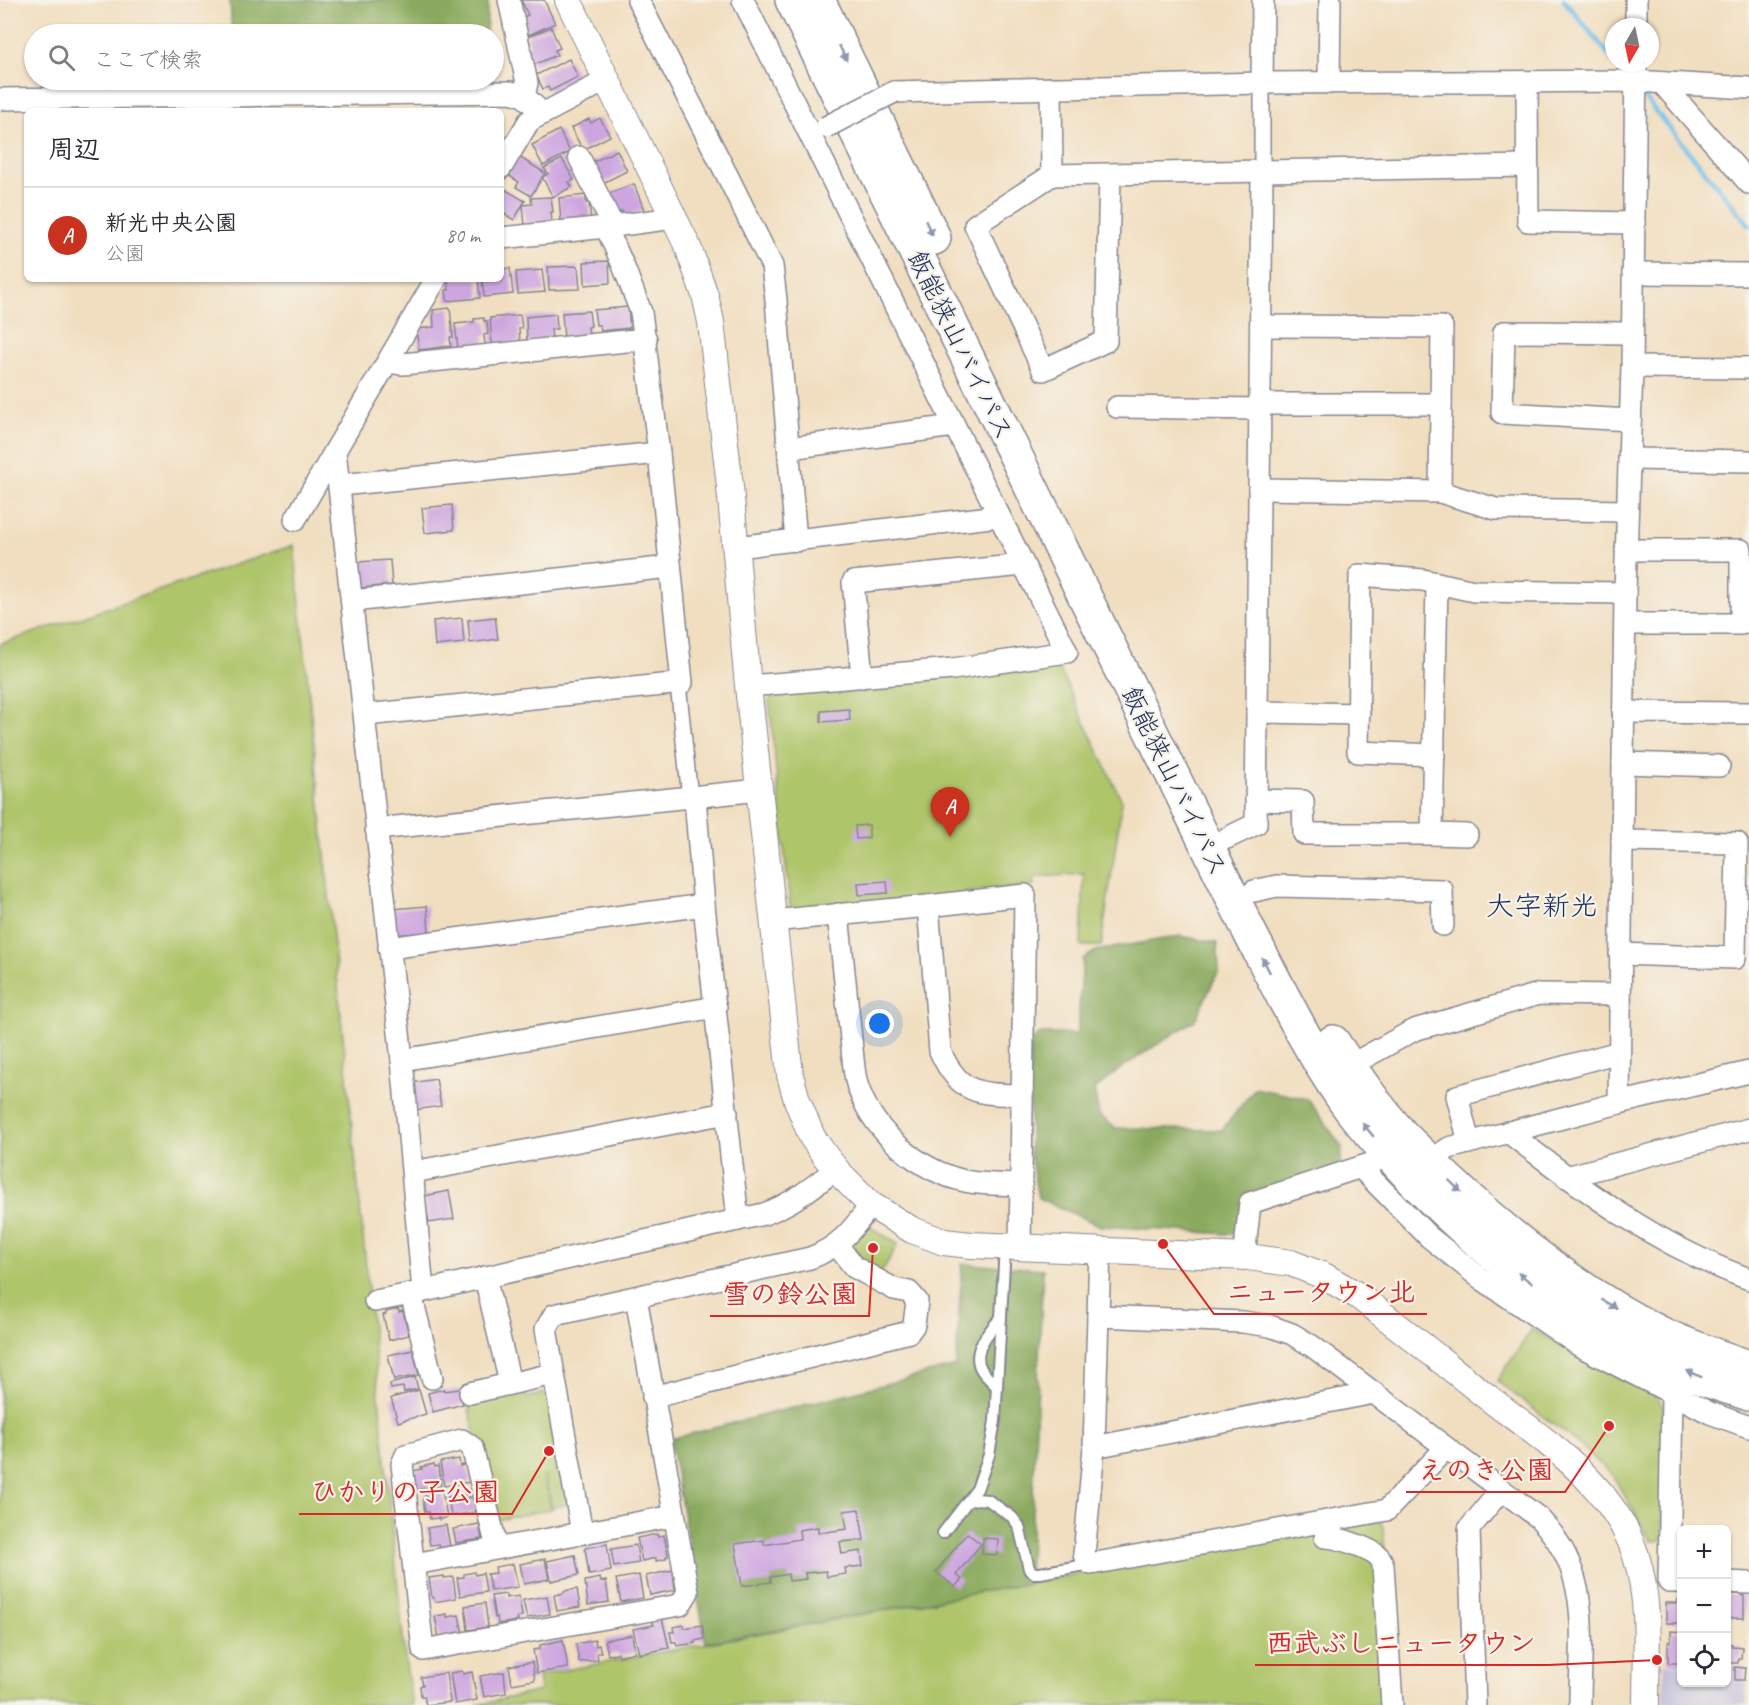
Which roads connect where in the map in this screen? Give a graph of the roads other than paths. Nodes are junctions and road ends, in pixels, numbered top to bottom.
1 (509, 0) edge
2 (568, 0) edge
3 (638, 0) edge
4 (742, 0) edge
5 (792, 0) edge
6 (818, 0) edge
7 (1263, 0) edge
8 (1330, 0) edge
9 (1636, 0) edge
10 (1636, 18) edge
11 (1635, 72) edge
12 (607, 80) junction
13 (1527, 82) junction
14 (1262, 83) junction
15 (1329, 83) junction
16 (1662, 83) junction
17 (1051, 88) junction
18 (1749, 88) edge
19 (524, 96) junction
20 (0, 99) edge
21 (543, 113) junction
22 (819, 133) junction
23 (579, 158) dead end
24 (504, 163) edge
25 (1527, 166) junction
26 (1262, 171) junction
27 (1110, 174) junction
28 (1052, 175) junction
29 (1749, 183) edge
30 (674, 218) junction
31 (1634, 223) junction
32 (609, 226) junction
33 (504, 238) edge
34 (1633, 273) junction
35 (1749, 274) edge
36 (434, 282) edge
37 (1260, 326) junction
38 (1632, 333) junction
39 (646, 339) junction
40 (388, 362) junction
41 (1632, 367) junction
42 (1749, 368) edge
43 (1441, 404) junction
44 (1117, 407) dead end
45 (1260, 407) junction
46 (1630, 420) junction
47 (954, 426) junction
48 (789, 448) junction
49 (335, 451) junction
50 (659, 453) junction
51 (1629, 459) junction
52 (1749, 460) edge
53 (340, 485) junction
54 (1259, 489) junction
55 (1440, 492) junction
56 (1627, 511) junction
57 (999, 516) junction
58 (295, 520) dead end
59 (796, 541) junction
60 (736, 547) junction
61 (1626, 550) junction
62 (1023, 565) junction
63 (670, 567) junction
64 (1437, 583) junction
65 (1625, 593) junction
66 (352, 601) junction
67 (1624, 624) junction
68 (862, 677) junction
69 (678, 684) junction
70 (748, 686) junction
71 (1257, 712) junction
72 (1623, 712) junction
73 (1749, 712) edge
74 (1359, 714) junction
75 (365, 715) junction
76 (1434, 754) junction
77 (1623, 763) junction
78 (1719, 766) dead end
79 (759, 790) junction
80 (693, 798) junction
81 (1256, 800) junction
82 (376, 829) junction
83 (1432, 834) junction
84 (1467, 835) dead end
85 (1227, 838) junction
86 (1622, 841) junction
87 (1254, 891) junction
88 (704, 905) junction
89 (928, 906) junction
90 (838, 914) junction
91 (772, 921) junction
92 (1443, 926) dead end
93 (389, 948) junction
94 (1620, 954) junction
95 (1620, 995) junction
96 (716, 1007) junction
97 (1619, 1052) junction
98 (402, 1060) junction
99 (1349, 1066) junction
100 (1749, 1072) edge
101 (1021, 1095) junction
102 (1619, 1103) junction
103 (727, 1113) junction
104 (1749, 1129) edge
105 (1508, 1132) junction
106 (1469, 1142) junction
107 (1375, 1161) junction
108 (1429, 1161) junction
109 (836, 1169) junction
110 (413, 1172) junction
111 (1566, 1177) junction
112 (1021, 1185) junction
113 (871, 1205) junction
114 (738, 1220) junction
115 (837, 1245) junction
116 (1012, 1247) junction
117 (1100, 1250) junction
118 (1244, 1257) junction
119 (485, 1278) junction
120 (1749, 1280) edge
121 (417, 1293) junction
122 (636, 1297) junction
123 (375, 1301) dead end
124 (1098, 1316) junction
125 (1001, 1318) junction
126 (1749, 1367) edge
127 (553, 1374) junction
128 (432, 1378) dead end
129 (510, 1383) junction
130 (997, 1387) junction
131 (470, 1393) dead end
132 (1374, 1393) junction
133 (1749, 1394) edge
134 (1672, 1395) junction
135 (653, 1397) junction
136 (1749, 1427) edge
137 (1094, 1447) junction
138 (1446, 1448) junction
139 (1501, 1490) junction
140 (968, 1501) junction
141 (674, 1516) junction
142 (582, 1533) junction
143 (943, 1533) dead end
144 (1325, 1537) dead end
145 (497, 1548) junction
146 (414, 1564) junction
147 (1090, 1564) junction
148 (1677, 1582) edge
149 (1731, 1582) edge
150 (1749, 1582) edge
151 (1392, 1705) edge
152 (1475, 1705) edge
153 (1580, 1705) edge
154 (1646, 1705) edge

1 - 19 street
2 - 12 street
3 - 48 street
4 - 22 street
107 -> 5 highway, 飯能狭山バイパス
6 -> 85 highway, 飯能狭山バイパス
7 - 14 street
8 - 15 street
9 - 10 street
11 - 13 street
11 - 16 street
11 - 31 street
12 - 21 street
12 - 30 street
13 - 15 street
13 - 25 street
14 - 15 street
14 - 17 street
14 - 26 street
16 - 18 street
16 - 29 street
17 - 22 street, bridge
17 - 28 street
19 - 20 street
19 - 21 street
21 - 24 street
22 - 47 street
23 - 32 street
25 - 26 street
25 - 31 street
26 - 27 street
26 - 37 street
27 - 28 street
27 - 28 street
30 - 32 street
30 - 60 street
31 - 34 street
32 - 33 street
32 - 39 street
34 - 35 street
34 - 38 street
36 - 40 street
37 - 43 street
37 - 45 street
38 - 41 street
38 - 46 street
39 - 40 street
39 - 50 street
40 - 49 street
41 - 42 street
41 - 46 street
43 - 45 street
43 - 55 street
44 - 45 street
45 - 54 street
46 - 51 street
47 - 48 street
47 - 57 street
48 - 59 street
49 - 53 street
49 - 58 street
50 - 53 street
50 - 63 street
51 - 52 street
51 - 56 street
53 - 66 street
54 - 55 street
54 - 71 street
55 - 56 street
56 - 61 street
57 - 59 street
57 - 62 street
59 - 60 street
60 - 70 street
61 - 65 street
61 - 67 street
62 - 68 street
62 - 68 street
63 - 66 street
63 - 69 street
64 - 65 street
64 - 74 street
64 - 76 street
65 - 67 street
66 - 75 street
67 - 72 street
68 - 70 street
69 - 75 street
69 - 80 street
70 - 79 street
71 - 74 street
71 - 81 street
72 - 73 street
72 - 77 street
74 - 76 street
75 - 82 street
76 - 83 street
77 - 78 street
77 - 86 street
79 - 80 street
79 - 91 street
80 - 82 street
80 - 88 street
81 - 83 street
81 - 85 street
82 - 93 street
83 - 84 street
85 - 87 highway, 飯能狭山バイパス
86 - 94 street
86 - 94 street
87 - 92 street
87 - 99 highway, 飯能狭山バイパス
88 - 93 street
88 - 96 street
89 - 90 street
89 - 101 street
89 - 101 street
90 - 91 street
90 - 112 street
91 - 109 street
93 - 98 street
94 - 95 street
95 - 97 street
95 - 99 street
96 - 98 street
96 - 103 street
97 - 102 street
97 - 106 street
98 - 110 street
99 - 108 highway, 飯能狭山バイパス
100 - 102 street
101 - 112 street
102 - 105 street
103 - 110 street
103 - 114 street
104 - 111 street
105 - 106 street
105 - 111 street
106 - 108 street
107 - 118 street
133 -> 107 highway, 飯能狭山バイパス
107 - 134 street
108 -> 126 highway, 飯能狭山バイパス
109 - 113 street
109 - 114 street
110 - 121 street
111 - 120 street
112 - 116 street
113 - 115 street
113 - 116 street
114 - 119 street
115 - 122 street
115 - 135 street
116 - 117 street
116 - 125 lane
117 - 118 street
117 - 124 street
118 - 154 street
119 - 121 street
119 - 129 street
121 - 123 street
121 - 128 street
122 - 127 street
122 - 135 street
124 - 132 street
124 - 137 street
125 - 130 lane
125 - 130 lane
127 - 129 street
127 - 142 street
129 - 131 street
130 - 140 lane
132 - 137 street
132 - 138 street
134 - 136 street
134 - 148 street
135 - 141 street
137 - 147 street
138 - 139 street
138 - 147 street
139 - 152 street
139 - 153 street
140 - 143 lane
140 - 147 lane
141 - 142 street
141 - 146 street
142 - 145 street
144 - 151 street
145 - 146 street
145 - 146 street
149 - 150 street

